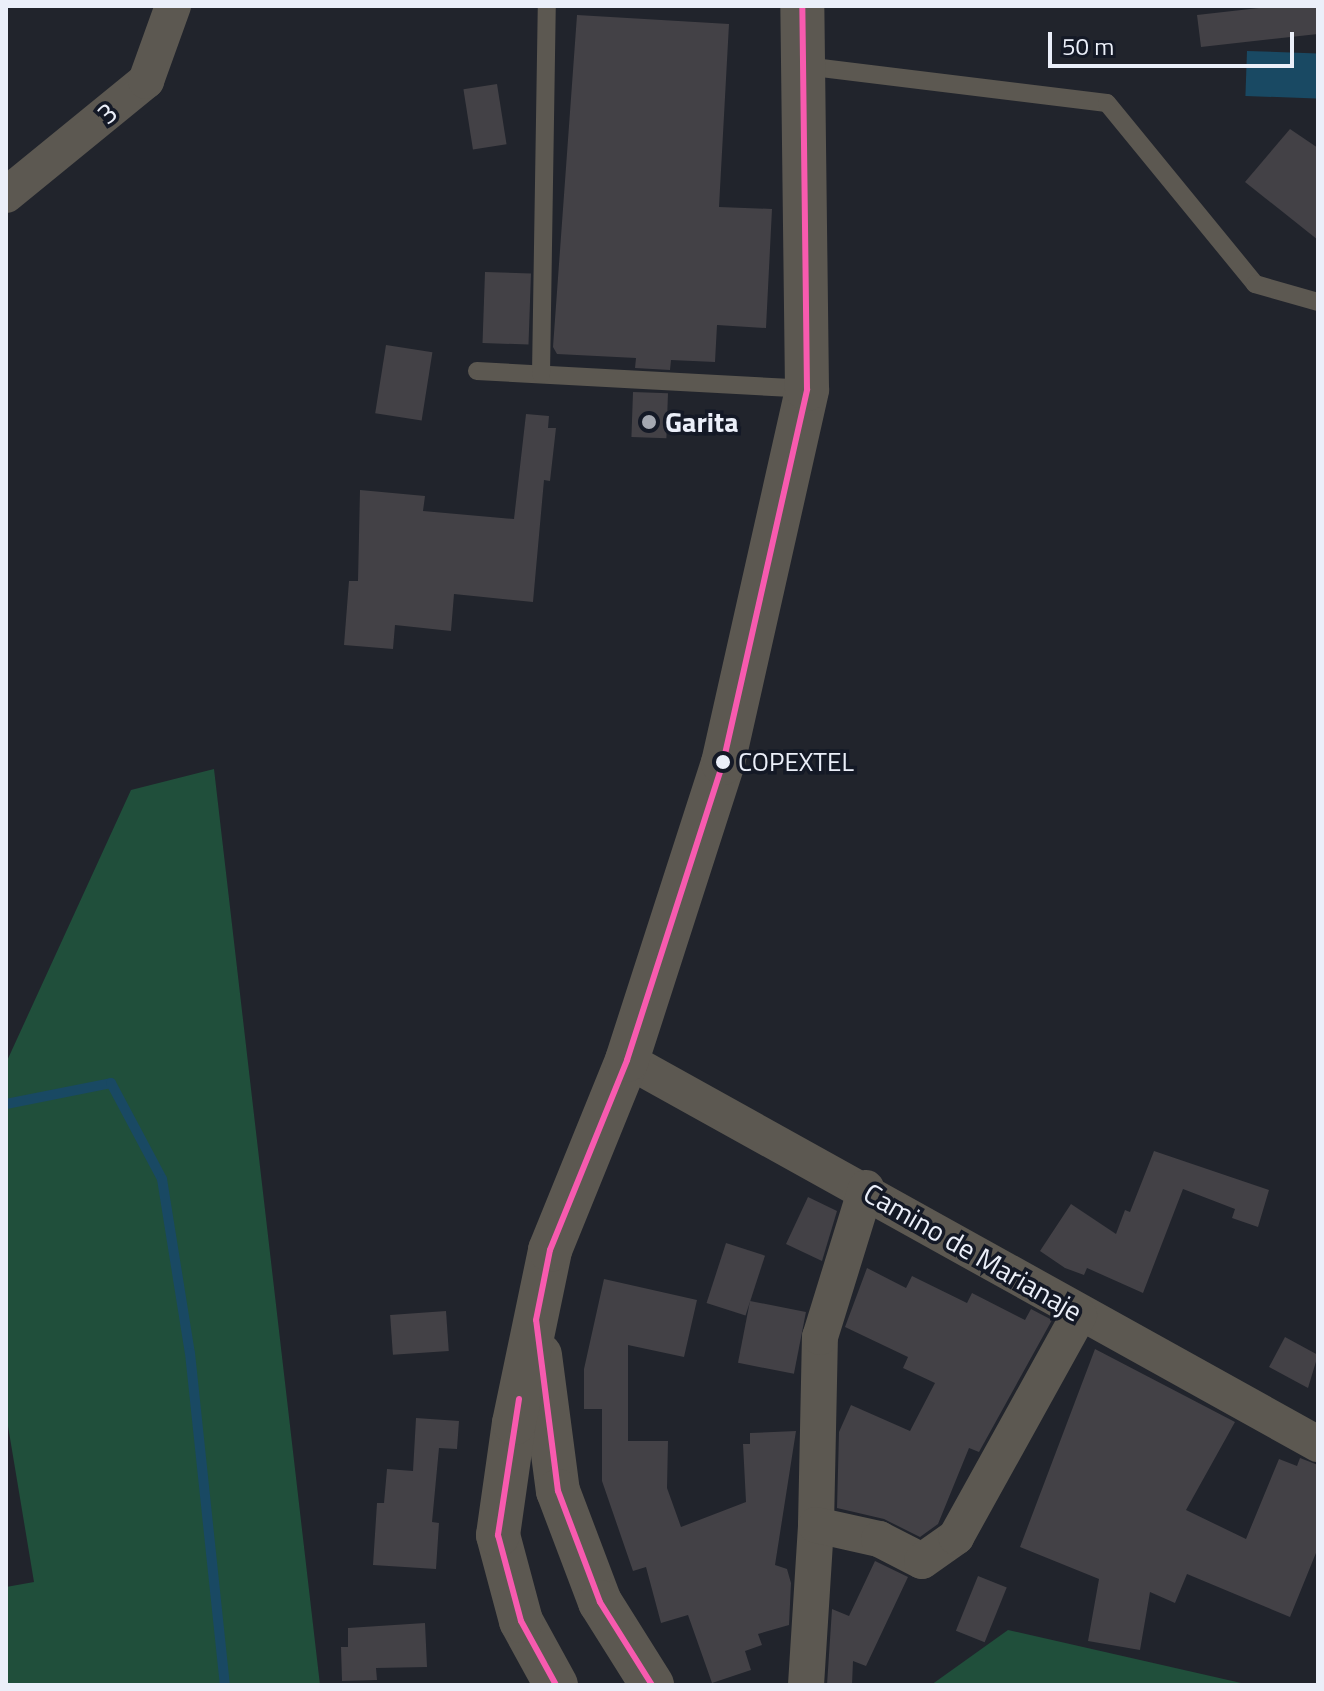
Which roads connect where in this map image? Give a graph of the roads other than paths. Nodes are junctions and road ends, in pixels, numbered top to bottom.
1 (173, 6) edge
2 (547, 6) edge
3 (802, 6) edge
4 (805, 66) junction
5 (6, 195) edge
6 (1318, 302) edge
7 (477, 371) dead end
8 (541, 374) junction
9 (807, 389) junction
10 (627, 1060) junction
11 (866, 1188) junction
12 (1079, 1315) junction
13 (536, 1320) junction
14 (1318, 1444) edge
15 (816, 1525) junction
16 (556, 1685) edge
17 (652, 1685) edge
18 (806, 1685) edge

1 - 5 street, 3
2 - 8 lane
3 - 4 street
4 - 6 lane
4 - 9 street
7 - 8 lane
8 - 9 lane
9 - 10 street
10 - 11 street, Camino de Marianaje
10 - 13 street
11 - 12 street, Camino de Marianaje
11 - 15 street
12 - 14 street, Camino de Marianaje
12 - 15 street
13 - 16 street
13 - 17 street
15 - 18 street

